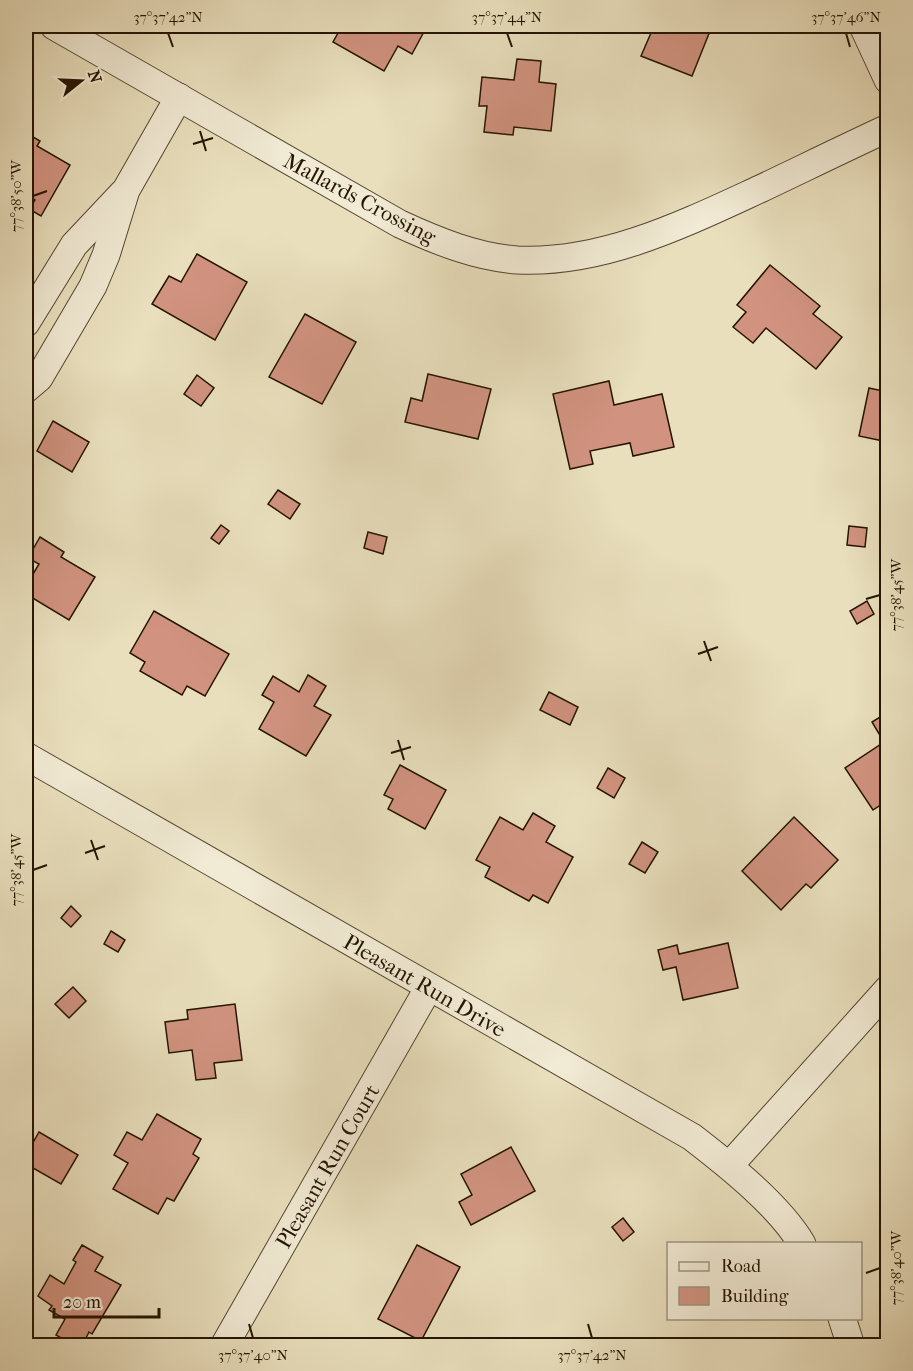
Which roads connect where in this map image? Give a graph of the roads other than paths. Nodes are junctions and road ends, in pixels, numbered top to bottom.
1 (54, 26) edge
2 (863, 26) edge
3 (888, 80) edge
4 (179, 97) junction
5 (888, 128) edge
6 (126, 190) junction
7 (26, 323) edge
8 (26, 389) edge
9 (26, 756) edge
10 (429, 987) junction
11 (888, 989) edge
12 (729, 1166) junction
13 (800, 1242) edge
14 (843, 1320) edge
15 (224, 1346) edge
16 (851, 1346) edge

1 - 4 street, Mallards Crossing
2 - 3 street
4 - 5 street, Mallards Crossing
4 - 6 street
6 - 7 street
6 - 8 street
9 - 10 street, Pleasant Run Drive
10 - 12 street, Pleasant Run Drive
10 - 15 street, Pleasant Run Court
11 - 12 street
12 - 13 street, Pleasant Run Drive
14 - 16 street

